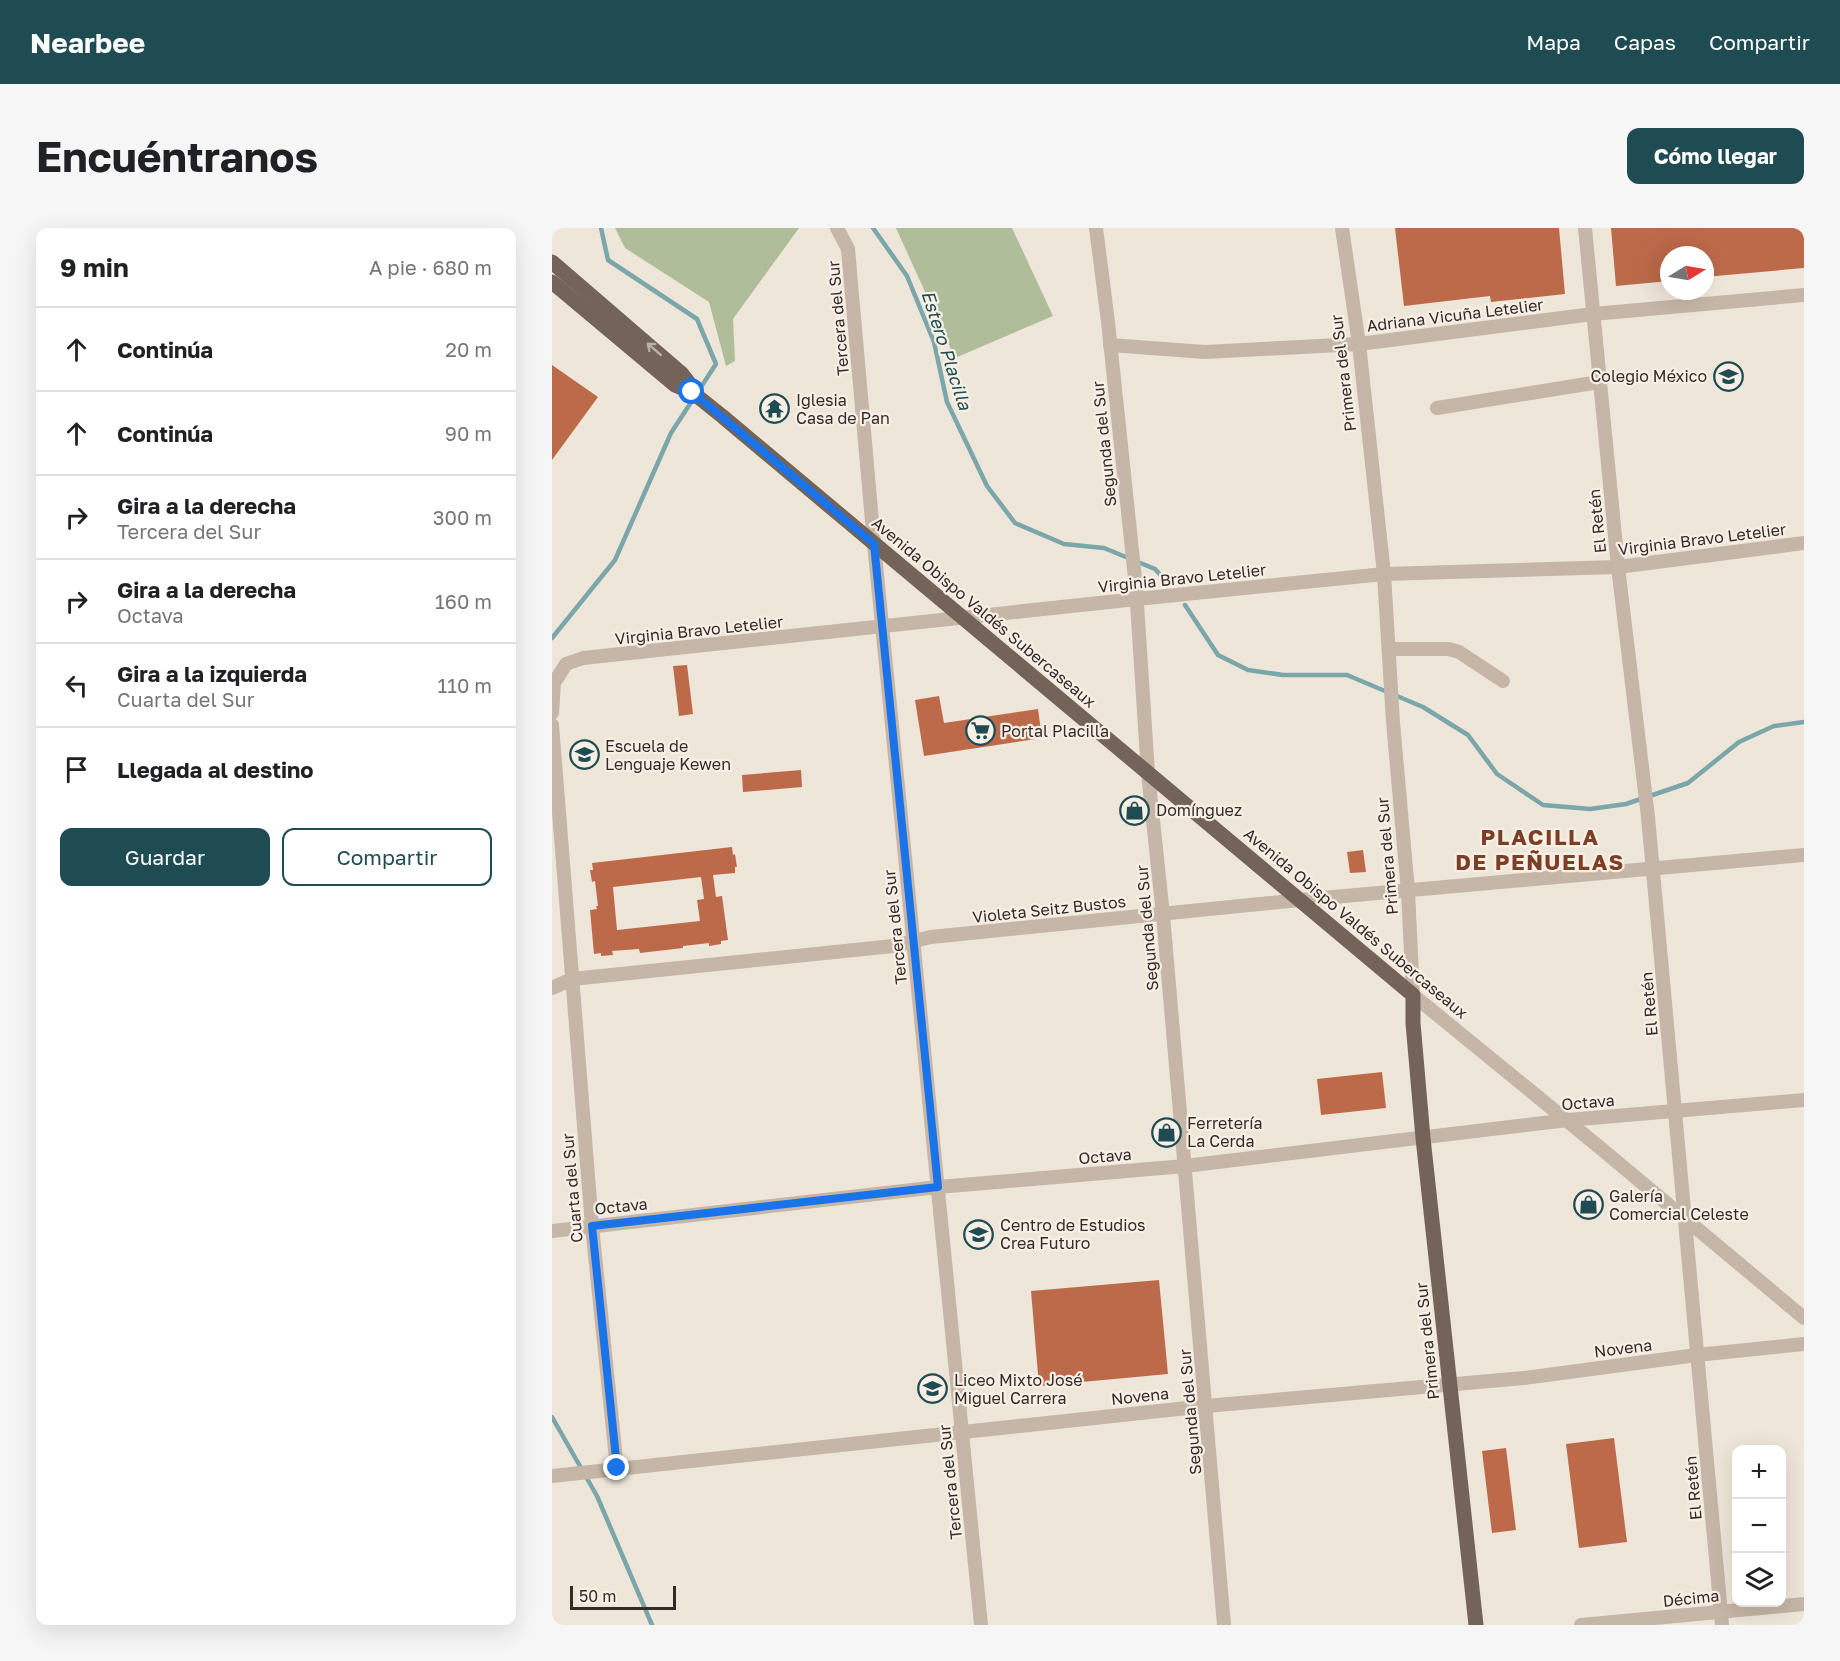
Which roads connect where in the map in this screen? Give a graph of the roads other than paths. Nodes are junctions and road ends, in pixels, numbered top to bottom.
1 (837, 228) edge
2 (1096, 228) edge
3 (1342, 228) edge
4 (1585, 228) edge
5 (552, 262) edge
6 (552, 282) edge
7 (1804, 295) edge
8 (1593, 314) junction
9 (1359, 344) junction
10 (1110, 345) junction
11 (1599, 382) junction
12 (692, 392) junction
13 (1437, 408) dead end
14 (1804, 543) edge
15 (874, 544) junction
16 (1618, 567) junction
17 (1384, 574) junction
18 (1136, 594) junction
19 (964, 618) junction
20 (883, 627) junction
21 (1389, 649) junction
22 (1503, 681) dead end
23 (552, 713) edge
24 (552, 725) edge
25 (1148, 773) junction
26 (1804, 855) edge
27 (1653, 868) junction
28 (1408, 891) junction
29 (1300, 900) junction
30 (1163, 915) junction
31 (914, 941) junction
32 (572, 980) junction
33 (552, 988) edge
34 (1413, 995) junction
35 (1804, 1100) edge
36 (1675, 1111) junction
37 (1568, 1120) junction
38 (1423, 1138) junction
39 (1185, 1166) junction
40 (938, 1187) junction
41 (1685, 1219) junction
42 (592, 1226) junction
43 (552, 1231) edge
44 (1804, 1318) edge
45 (1804, 1344) edge
46 (1697, 1355) junction
47 (1450, 1384) junction
48 (1206, 1406) junction
49 (962, 1432) junction
50 (617, 1468) junction
51 (552, 1476) edge
52 (1804, 1604) edge
53 (1721, 1618) edge
54 (981, 1625) edge
55 (1224, 1625) edge
56 (1476, 1625) edge
57 (1581, 1625) edge

1 - 15 street, Tercera del Sur
2 - 10 street, Segunda del Sur
3 - 9 street, Primera del Sur
4 - 8 street, El Retén
12 -> 5 main road
6 - 12 main road
7 - 8 street, Adriana Vicuña Letelier
8 - 9 street, Adriana Vicuña Letelier
8 - 11 street, El Retén
9 - 10 street, Adriana Vicuña Letelier
9 - 17 street, Primera del Sur
10 - 18 street, Segunda del Sur
11 - 13 street
11 - 16 street, El Retén
12 - 15 main road, Avenida Obispo Valdés Subercaseaux
14 - 16 street, Virginia Bravo Letelier
15 - 19 main road, Avenida Obispo Valdés Subercaseaux
15 - 20 street, Tercera del Sur
16 - 17 street, Virginia Bravo Letelier
16 - 27 street, El Retén
17 - 18 street, Virginia Bravo Letelier
17 - 21 street, Primera del Sur
18 - 19 street, Virginia Bravo Letelier
18 - 25 street, Segunda del Sur
19 - 20 street, Virginia Bravo Letelier
19 - 25 main road, Avenida Obispo Valdés Subercaseaux
20 - 23 street, Virginia Bravo Letelier
20 - 31 street, Tercera del Sur
21 - 22 street
21 - 28 street, Primera del Sur
24 - 32 street, Cuarta del Sur
25 - 29 main road, Avenida Obispo Valdés Subercaseaux
25 - 30 street, Segunda del Sur
26 - 27 street, Violeta Seitz Bustos
27 - 28 street, Violeta Seitz Bustos
27 - 36 street, El Retén
28 - 29 street, Violeta Seitz Bustos
28 - 34 street, Primera del Sur
29 - 30 street, Violeta Seitz Bustos
29 - 34 main road, Avenida Obispo Valdés Subercaseaux
30 - 31 street, Violeta Seitz Bustos
30 - 39 street, Segunda del Sur
31 - 32 street, Violeta Seitz Bustos
31 - 40 street, Tercera del Sur
32 - 33 street, Violeta Seitz Bustos
32 - 42 street, Cuarta del Sur
34 - 37 street, Avenida Obispo Valdés Subercaseaux
34 - 38 main road, Primera del Sur
35 - 36 street, Octava
36 - 37 street, Octava
36 - 41 street, El Retén
37 - 38 street, Octava
37 - 41 street, Avenida Obispo Valdés Subercaseaux
38 - 39 street, Octava
38 - 47 main road, Primera del Sur
39 - 40 street, Octava
39 - 48 street, Segunda del Sur
40 - 42 street, Octava
40 - 49 street, Tercera del Sur
41 - 44 street, Avenida Obispo Valdés Subercaseaux
41 - 46 street, El Retén
42 - 43 street, Octava
42 - 50 street, Cuarta del Sur
45 - 46 street, Novena
46 - 47 street, Novena
46 - 53 street, El Retén
47 - 48 street, Novena
47 - 56 main road, Primera del Sur
48 - 49 street, Novena
48 - 55 street, Segunda del Sur
49 - 50 street, Novena
49 - 54 street, Tercera del Sur
50 - 51 street, Novena
52 - 53 street, Décima
53 - 57 street, Décima

